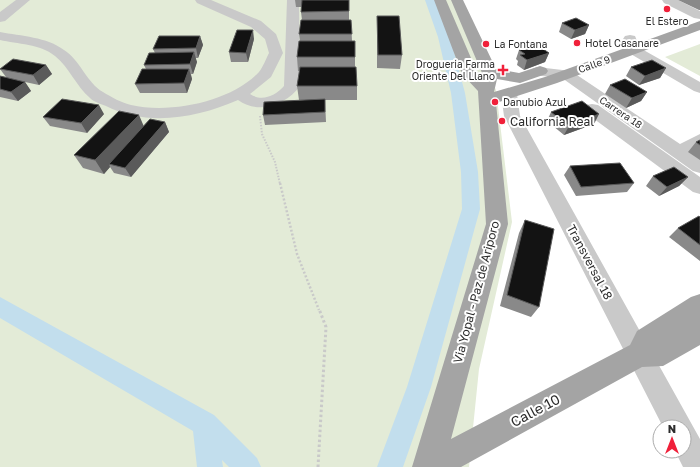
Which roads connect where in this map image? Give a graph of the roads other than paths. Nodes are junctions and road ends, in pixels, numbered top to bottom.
1 (24, 0) edge
2 (201, 0) edge
3 (293, 0) edge
4 (440, 0) edge
5 (457, 0) edge
6 (668, 0) edge
7 (700, 17) edge
8 (0, 18) edge
9 (0, 36) edge
10 (632, 44) junction
11 (490, 73) junction
12 (551, 75) junction
13 (700, 88) edge
14 (239, 94) junction
15 (509, 94) junction
16 (486, 95) junction
17 (700, 140) edge
18 (679, 152) junction
19 (700, 166) edge
20 (700, 187) edge
21 (700, 304) edge
22 (700, 331) edge
23 (639, 354) junction
24 (674, 419) edge
25 (692, 453) edge
26 (429, 467) edge
27 (699, 467) edge

1 - 8 street
2 - 14 street
3 - 14 street
4 - 16 main road
5 - 11 main road
6 - 7 street
7 - 10 main road, Calle 9
9 - 14 street
10 - 12 main road, Calle 9
10 - 12 main road, Calle 9
10 - 13 street
11 - 12 main road, Calle 9
11 - 16 main road
12 - 15 main road, Calle 9
12 - 18 street, Carrera 18
12 - 20 street, Carrera 18
15 - 16 main road, Calle 9
15 - 23 street, Transversal 18
16 - 26 main road, Via Yopal - Paz de Ariporo
17 - 18 street
18 - 19 street, Carrera 18
21 - 23 main road, Calle 10
22 - 23 main road, Calle 10
23 - 24 street, Transversal 18
23 - 26 main road, Calle 10
25 - 27 street

